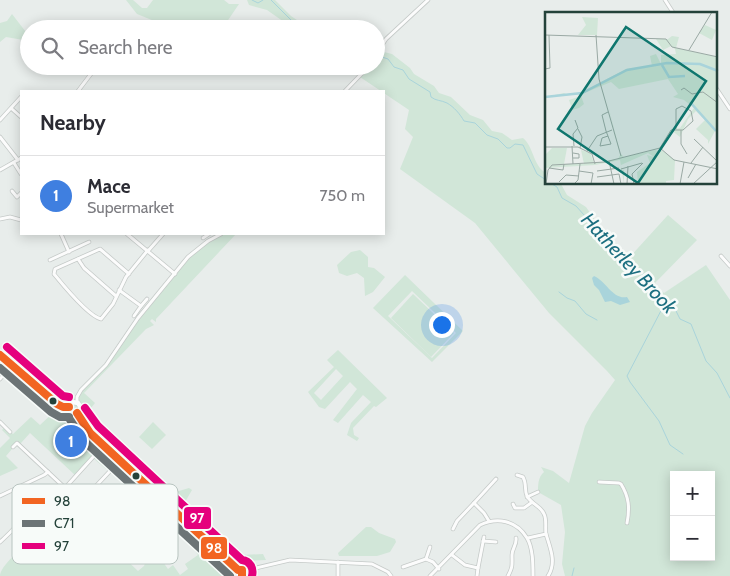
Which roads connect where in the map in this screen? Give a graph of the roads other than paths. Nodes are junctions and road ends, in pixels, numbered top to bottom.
1 (428, 0) edge
2 (665, 0) edge
3 (673, 12) edge
4 (385, 41) edge
5 (90, 75) edge
6 (360, 75) edge
7 (79, 90) edge
8 (346, 90) edge
9 (718, 91) edge
10 (20, 98) edge
11 (12, 109) junction
12 (730, 109) edge
13 (20, 117) edge
14 (0, 120) edge
15 (0, 137) edge
16 (20, 159) edge
17 (14, 163) junction
18 (0, 170) edge
19 (20, 172) edge
20 (12, 191) dead end
21 (20, 194) edge
22 (0, 219) edge
23 (20, 220) edge
24 (61, 235) edge
25 (128, 235) edge
26 (162, 235) edge
27 (208, 235) edge
28 (219, 235) edge
29 (204, 238) dead end
30 (89, 242) dead end
31 (148, 250) junction
32 (69, 252) junction
33 (721, 256) dead end
34 (78, 259) junction
35 (50, 260) dead end
36 (730, 266) edge
37 (129, 274) junction
38 (175, 274) junction
39 (119, 290) junction
40 (116, 296) junction
41 (147, 299) dead end
42 (141, 306) junction
43 (134, 316) dead end
44 (0, 355) edge
45 (12, 365) junction
46 (0, 367) edge
47 (4, 374) junction
48 (0, 380) edge
49 (77, 402) junction
50 (46, 403) dead end
51 (69, 407) junction
52 (77, 413) junction
53 (0, 422) edge
54 (10, 432) dead end
55 (104, 446) junction
56 (13, 448) dead end
57 (108, 468) dead end
58 (48, 472) junction
59 (517, 475) dead end
60 (599, 482) dead end
61 (495, 483) dead end
62 (25, 484) edge
63 (61, 484) edge
64 (69, 484) edge
65 (98, 484) edge
66 (146, 484) edge
67 (12, 490) edge
68 (538, 492) dead end
69 (0, 496) edge
70 (527, 497) junction
71 (474, 503) junction
72 (532, 503) junction
73 (514, 507) dead end
74 (178, 513) edge
75 (489, 521) junction
76 (627, 523) dead end
77 (453, 526) dead end
78 (12, 531) edge
79 (546, 534) junction
80 (528, 538) junction
81 (518, 540) dead end
82 (0, 542) edge
83 (496, 542) dead end
84 (430, 546) dead end
85 (452, 555) junction
86 (426, 559) junction
87 (338, 562) junction
88 (407, 568) dead end
89 (478, 568) junction
90 (439, 569) junction
91 (241, 572) edge
92 (237, 576) edge
93 (338, 576) edge
94 (391, 576) edge
95 (430, 576) edge
96 (477, 576) edge
97 (508, 576) edge
98 (533, 576) edge
99 (548, 576) edge

1 - 4 street
2 - 3 street
5 - 7 street
6 - 8 street
9 - 12 street
10 - 11 street
11 - 13 street
11 - 14 street
15 - 16 street
16 - 17 street
17 - 18 street
17 - 19 street
20 - 21 street
22 - 23 street
24 - 32 street
25 - 31 street
26 - 31 street
27 - 29 street
28 - 38 street
30 - 32 street
31 - 37 street
31 - 38 street
32 - 35 street
33 - 36 street
34 - 37 street
34 - 40 street
34 - 40 street
37 - 39 street
38 - 49 street
39 - 40 street
39 - 42 street
41 - 42 street
42 - 43 street
44 - 45 street
45 - 47 street
45 - 51 street
46 - 47 street
47 - 48 street
47 - 50 street
49 - 51 street
49 - 52 street
51 - 52 street
52 - 55 street
53 - 54 street
55 - 64 street
55 - 66 street
56 - 58 street
57 - 65 street
58 - 62 street
58 - 63 street
59 - 70 street
60 - 76 street
61 - 71 street
67 - 69 street
68 - 70 street
70 - 72 street
71 - 75 street
71 - 77 street
72 - 73 street
72 - 79 street
74 - 91 street
75 - 80 street
75 - 85 street
78 - 82 street
79 - 80 street
79 - 99 street
80 - 98 street
81 - 97 street
83 - 89 street
84 - 86 street
85 - 89 street
85 - 90 street
86 - 88 street
86 - 90 street
87 - 91 street
87 - 93 street
87 - 94 street
89 - 96 street
90 - 95 street
91 - 92 street

